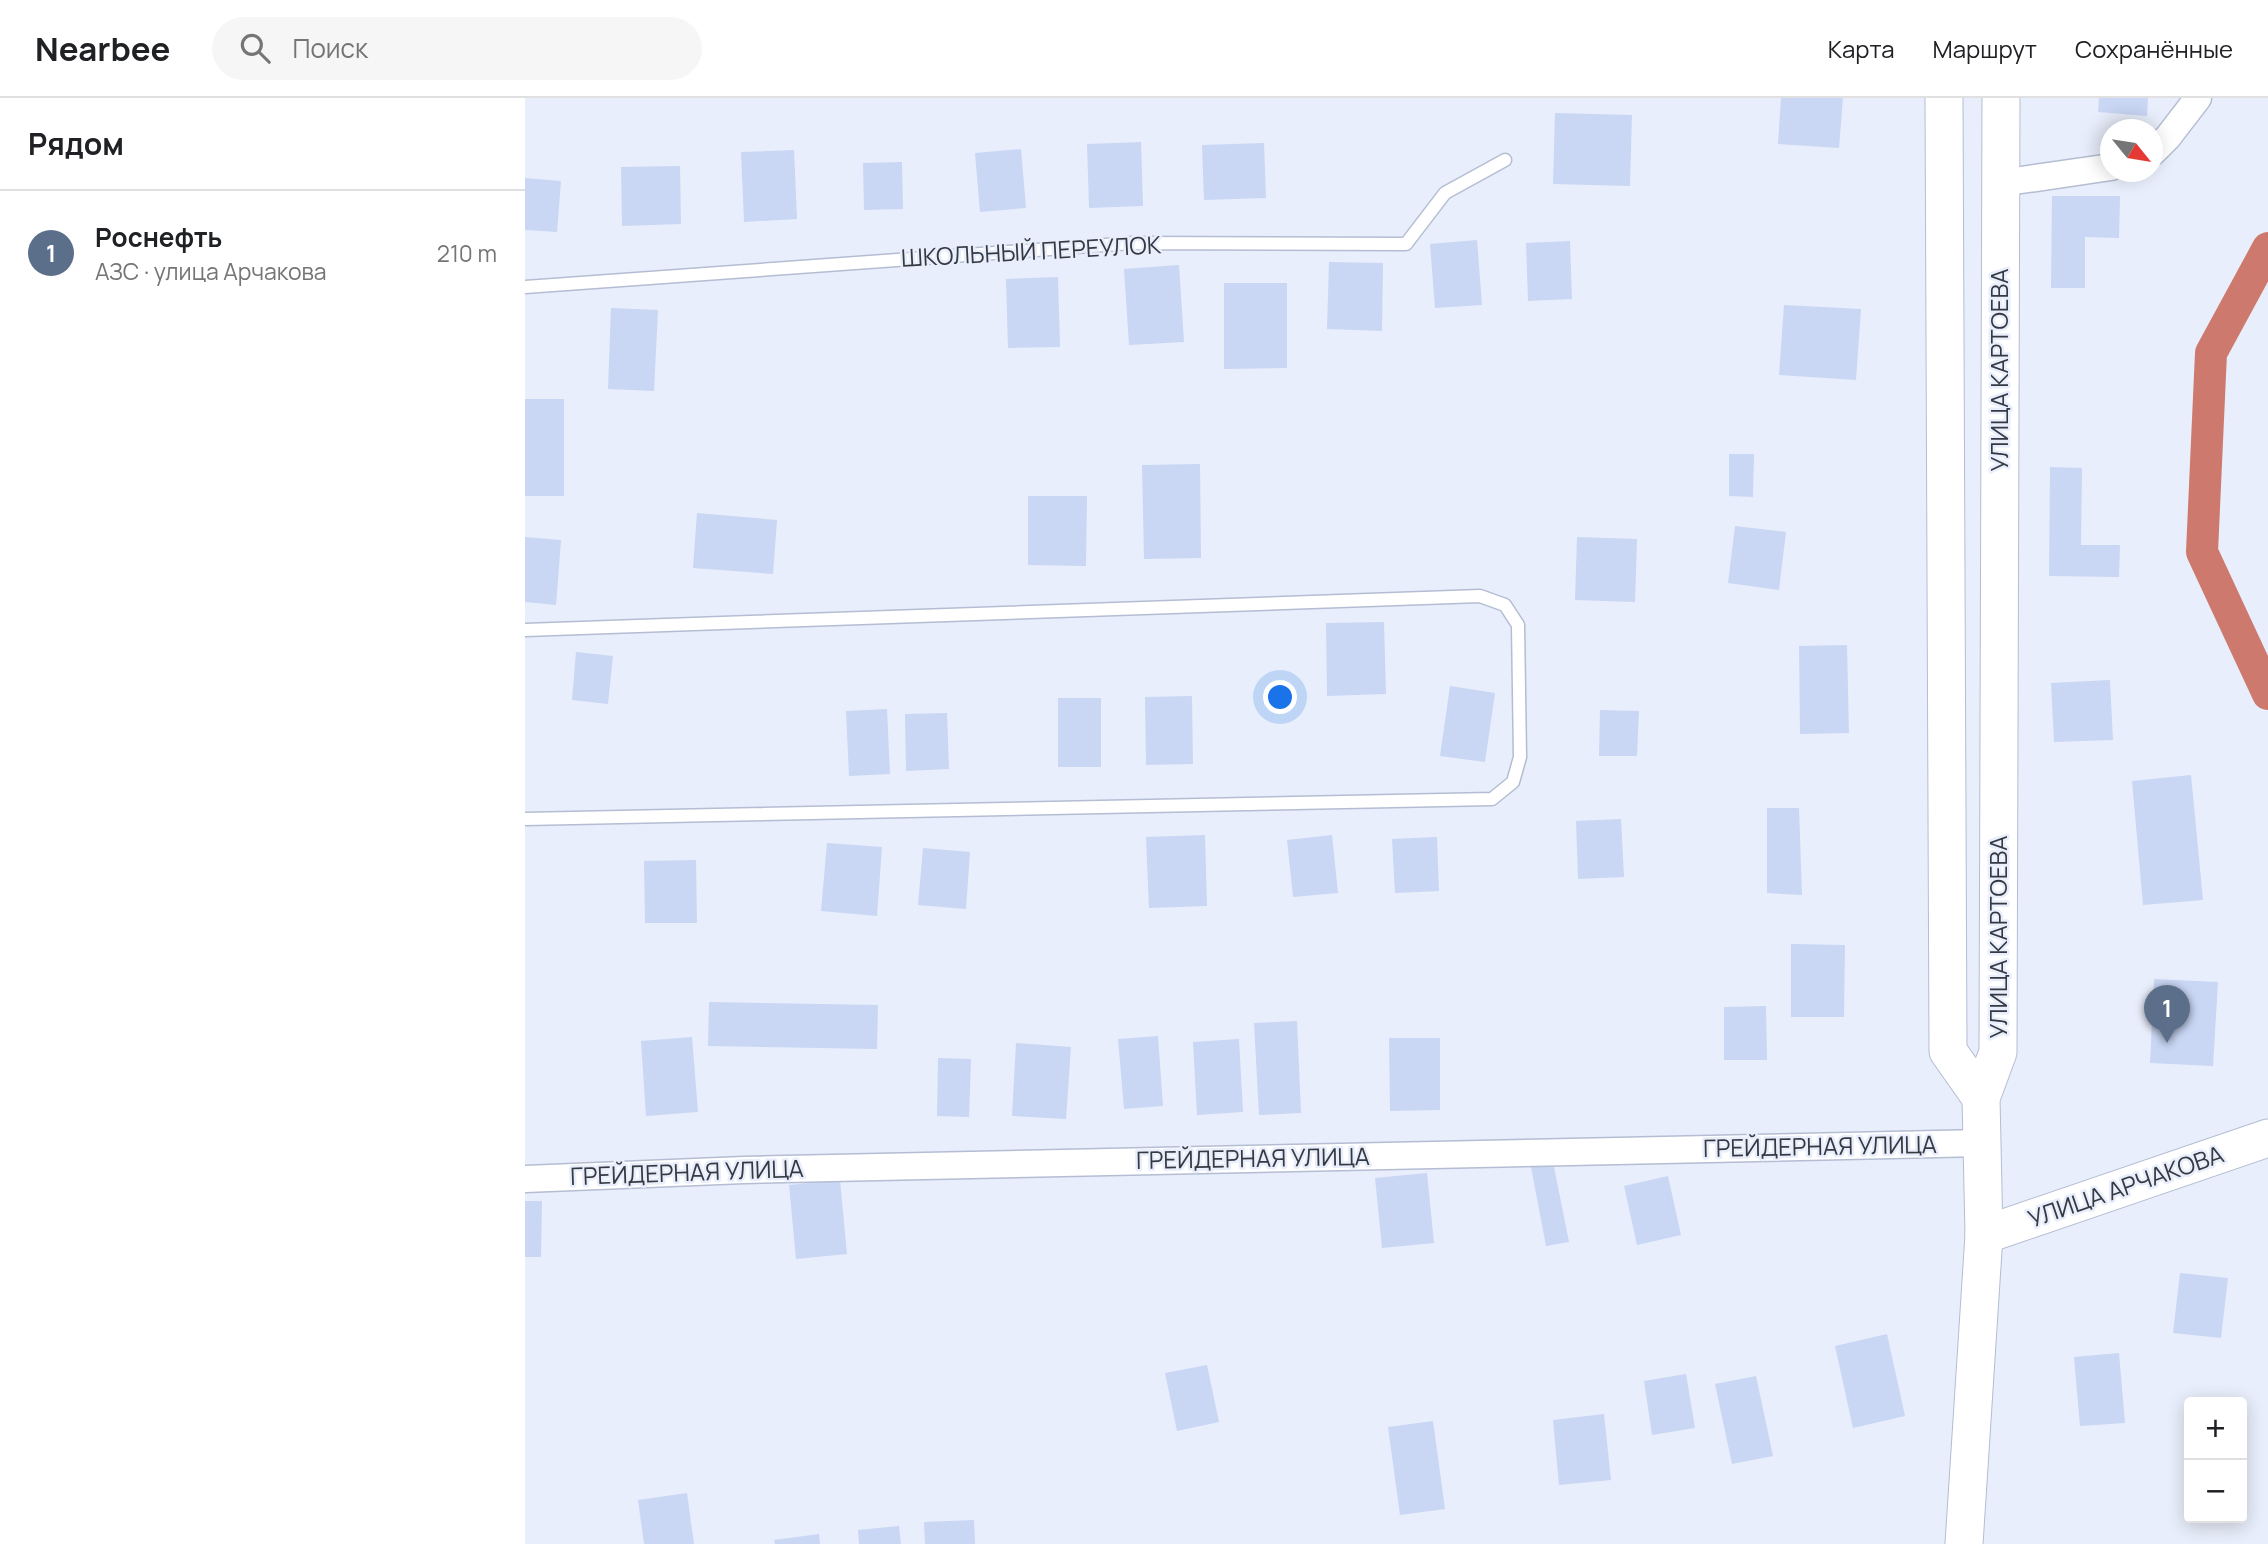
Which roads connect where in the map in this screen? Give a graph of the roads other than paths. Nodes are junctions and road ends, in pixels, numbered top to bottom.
1 (1944, 98) edge
2 (2001, 98) edge
3 (2198, 98) edge
4 (2163, 142) edge
5 (1505, 160) dead end
6 (2100, 169) edge
7 (2001, 183) junction
8 (525, 286) edge
9 (525, 630) edge
10 (525, 819) edge
11 (1981, 1098) junction
12 (2268, 1138) edge
13 (1982, 1143) junction
14 (525, 1179) edge
15 (1984, 1236) junction
16 (1964, 1544) edge

1 - 11 main road, УЛИЦА КАРТОЕВА
2 - 7 main road, УЛИЦА КАРТОЕВА
3 - 4 street
5 - 8 lane, ШКОЛЬНЫЙ ПЕРЕУЛОК
6 - 7 street
7 - 11 main road, УЛИЦА КАРТОЕВА
9 - 10 lane
11 - 13 main road
12 - 15 main road, УЛИЦА АРЧАКОВА
13 - 14 street, ГРЕЙДЕРНАЯ УЛИЦА
13 - 15 main road
15 - 16 main road

